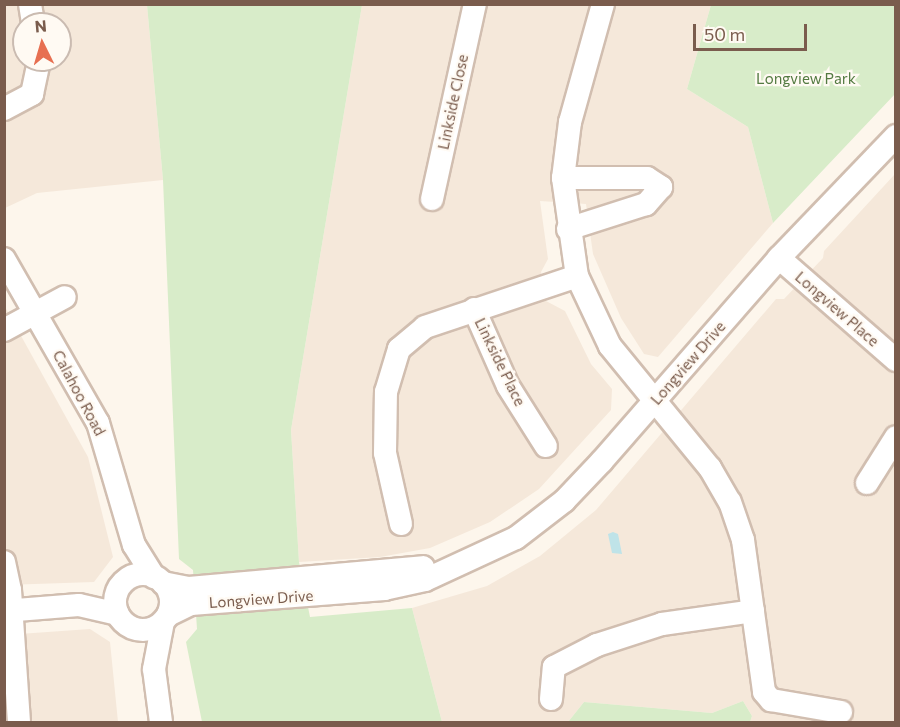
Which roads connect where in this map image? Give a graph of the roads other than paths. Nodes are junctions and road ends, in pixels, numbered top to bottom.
1 (475, 4) edge
2 (603, 4) edge
3 (37, 72) edge
4 (4, 109) edge
5 (896, 136) edge
6 (563, 178) junction
7 (432, 199) dead end
8 (568, 230) junction
9 (779, 258) junction
10 (4, 259) edge
11 (577, 276) junction
12 (65, 297) dead end
13 (474, 309) junction
14 (35, 314) junction
15 (4, 330) edge
16 (896, 360) edge
17 (656, 401) junction
18 (896, 437) edge
19 (546, 446) dead end
20 (867, 483) dead end
21 (401, 524) dead end
22 (134, 545) junction
23 (4, 562) edge
24 (461, 564) junction
25 (159, 580) junction
26 (121, 585) junction
27 (80, 605) junction
28 (7, 610) edge
29 (753, 611) junction
30 (165, 618) junction
31 (124, 621) junction
32 (154, 669) junction
33 (551, 699) dead end
34 (841, 712) dead end
35 (19, 723) edge
36 (161, 723) edge

1 - 7 street, Linkside Close
2 - 6 street
3 - 4 street
5 - 9 street, Longview Drive
6 - 8 street
6 - 8 street
8 - 11 street
9 - 16 street, Longview Place
9 - 17 street, Longview Drive
10 - 14 street, Calahoo Road
11 - 13 street, Linkside Place
11 - 17 street
12 - 14 street
13 - 19 street, Linkside Place
13 - 21 street, Linkside Place
14 - 15 street
14 - 22 street, Calahoo Road
17 - 24 street, Longview Drive
17 - 29 street
18 - 20 street
22 - 25 street, Calahoo Road
22 - 26 street
23 - 28 street
24 - 25 street, Longview Drive
24 - 30 street, Longview Drive
25 - 26 street
25 - 30 street
26 - 27 street
26 - 31 street
27 - 28 street
27 - 31 street
28 - 35 street
29 - 33 street
29 - 34 street
30 - 31 street
30 - 32 street
31 - 32 street
32 - 36 street

